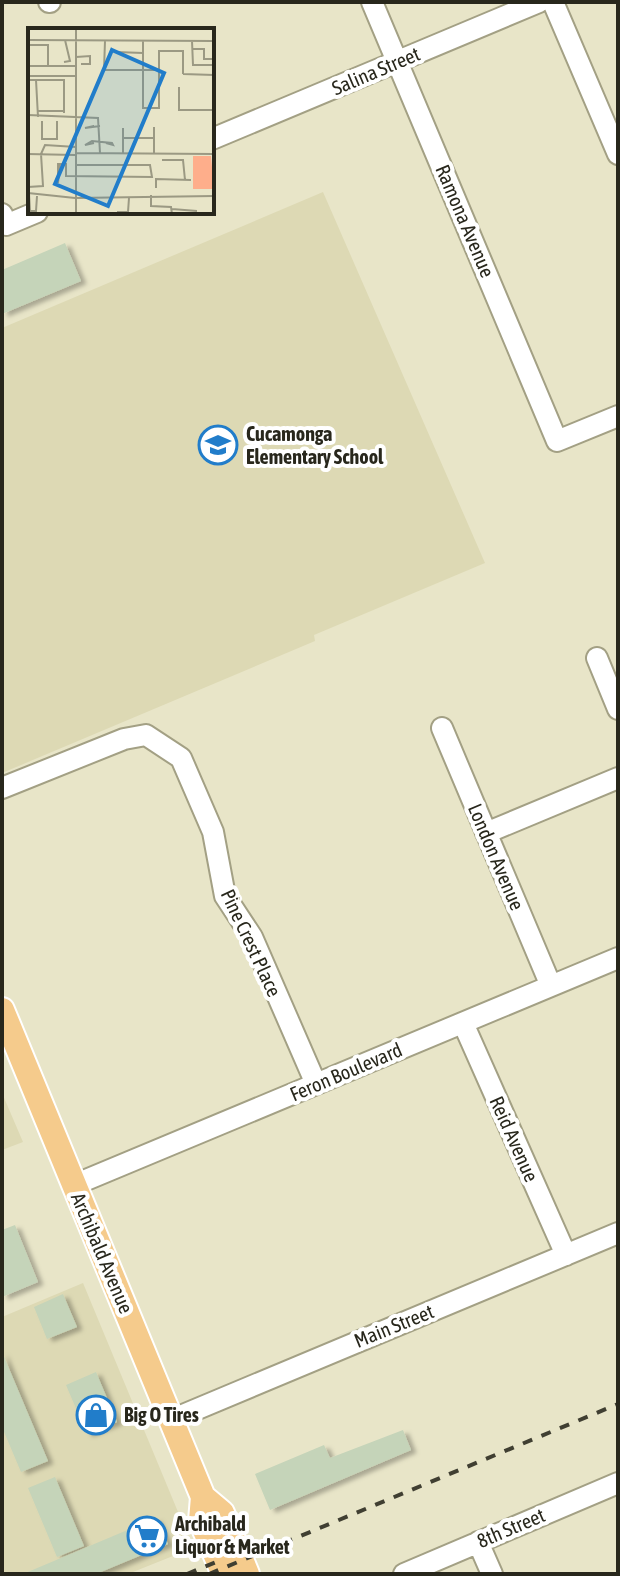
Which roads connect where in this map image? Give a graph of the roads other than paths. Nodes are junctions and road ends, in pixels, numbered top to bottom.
1 (372, 2) edge
2 (539, 2) edge
3 (553, 2) edge
4 (398, 62) junction
5 (214, 138) edge
6 (618, 154) edge
7 (29, 214) edge
8 (4, 220) edge
9 (618, 416) edge
10 (597, 658) dead end
11 (618, 709) edge
12 (442, 728) dead end
13 (618, 778) edge
14 (2, 788) edge
15 (486, 833) junction
16 (618, 958) edge
17 (551, 986) junction
18 (2, 1010) edge
19 (463, 1023) junction
20 (316, 1084) junction
21 (74, 1185) junction
22 (618, 1233) edge
23 (566, 1255) junction
24 (171, 1420) junction
25 (618, 1483) edge
26 (203, 1497) junction
27 (478, 1542) junction
28 (224, 1574) edge
29 (247, 1574) edge
30 (404, 1574) edge
31 (492, 1574) edge

1 - 4 street, Ramona Avenue
2 - 4 street, Salina Street
3 - 6 street
4 - 5 street, Salina Street
4 - 9 street, Ramona Avenue
7 - 8 street
10 - 11 street
12 - 15 street, London Avenue
13 - 15 street
14 - 20 street, Pine Crest Place
15 - 17 street, London Avenue
16 - 17 street, Feron Boulevard
17 - 19 street, Feron Boulevard
18 - 21 main road, Archibald Avenue
19 - 20 street, Feron Boulevard
19 - 23 street, Reid Avenue
20 - 21 street, Feron Boulevard
21 - 24 main road, Archibald Avenue
22 - 23 street, Main Street
23 - 24 street, Main Street
24 - 26 main road, Archibald Avenue
25 - 27 street, 8th Street
26 - 28 main road, Archibald Avenue
26 - 29 main road, Archibald Avenue
27 - 30 street, 8th Street
27 - 31 street

